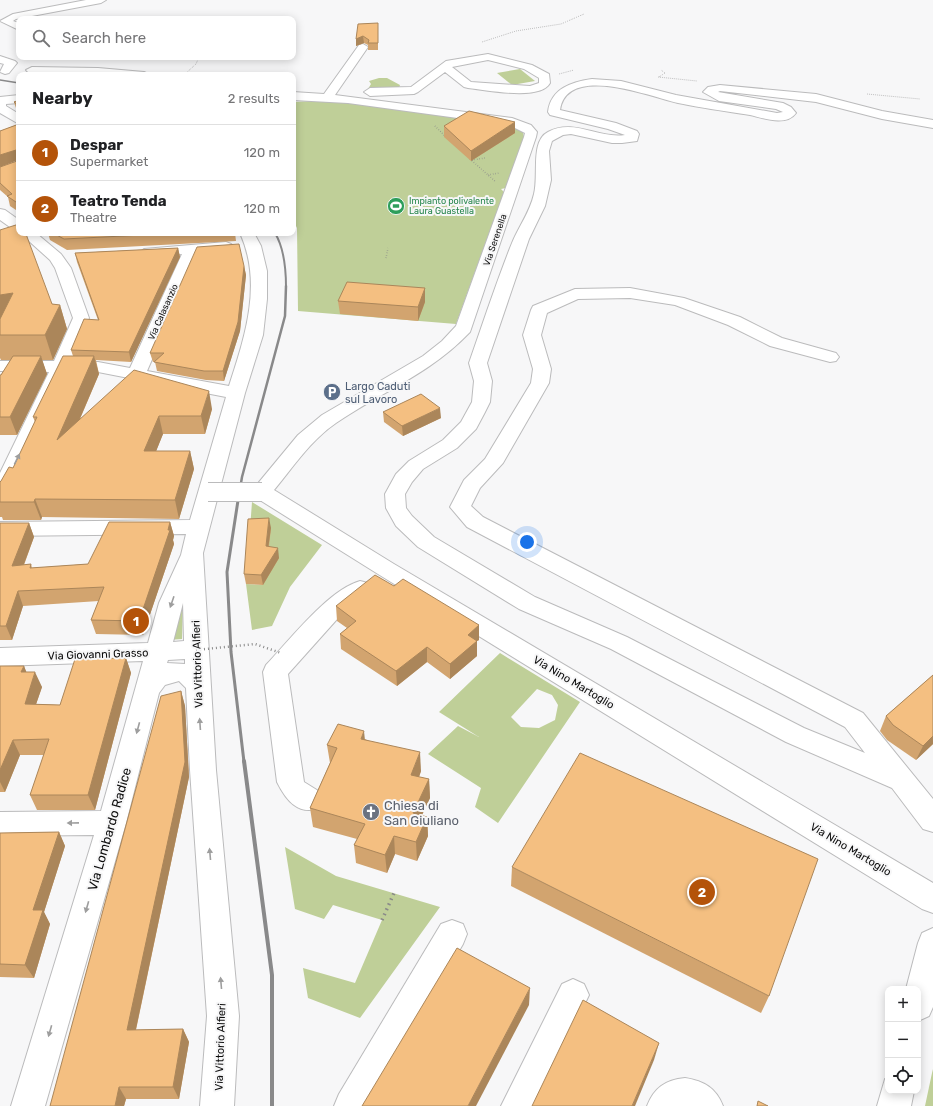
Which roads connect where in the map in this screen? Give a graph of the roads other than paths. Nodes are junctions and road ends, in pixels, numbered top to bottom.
1 (44, 0) edge
2 (101, 0) edge
3 (66, 6) junction
4 (16, 16) edge
5 (18, 16) edge
6 (16, 26) edge
7 (364, 47) edge
8 (0, 59) edge
9 (44, 60) edge
10 (445, 67) junction
11 (5, 71) dead end
12 (110, 72) edge
13 (296, 93) edge
14 (330, 94) junction
15 (296, 96) edge
16 (16, 98) edge
17 (16, 118) edge
18 (933, 124) edge
19 (0, 213) edge
20 (16, 225) edge
21 (32, 236) edge
22 (250, 239) edge
23 (192, 249) junction
24 (136, 252) edge
25 (830, 356) dead end
26 (61, 366) junction
27 (5, 371) edge
28 (136, 375) junction
29 (236, 394) junction
30 (208, 492) junction
31 (262, 492) junction
32 (0, 494) edge
33 (199, 527) junction
34 (0, 529) edge
35 (192, 553) junction
36 (386, 569) junction
37 (196, 650) junction
38 (158, 652) junction
39 (0, 657) edge
40 (197, 684) junction
41 (148, 690) junction
42 (899, 779) junction
43 (310, 800) dead end
44 (933, 820) edge
45 (112, 823) junction
46 (0, 824) edge
47 (933, 899) edge
48 (452, 934) dead end
49 (933, 943) edge
50 (921, 993) edge
51 (573, 995) dead end
52 (896, 1094) edge
53 (28, 1106) edge
54 (217, 1106) edge
55 (351, 1106) edge
56 (518, 1106) edge
57 (664, 1106) edge
58 (706, 1106) edge
59 (894, 1106) edge

1 - 3 street
2 - 3 street
3 - 5 street
4 - 6 street
7 - 14 street
8 - 11 street
9 - 12 street
10 - 10 street
10 - 14 street
13 - 14 street
15 - 31 street, Via Serenella
16 - 17 street
18 - 42 street
19 - 20 street
21 - 26 street
22 - 23 street
22 - 29 street, Via Vittorio Alfieri
23 - 24 street
23 - 28 street, Via Calasanzio
25 - 42 street
26 - 27 street
26 - 28 street
32 -> 26 street
28 - 29 street
29 - 30 street, Via Vittorio Alfieri
30 - 31 street, bridge
30 - 33 street, Via Vittorio Alfieri
31 - 36 street, Via Nino Martoglio
33 - 34 street
33 - 35 street, Via Vittorio Alfieri
35 - 37 street, Via Vittorio Alfieri
35 -> 38 street, Via Lombardo Radice
36 - 43 street
36 - 47 street, Via Nino Martoglio
37 - 38 street, Via Giovanni Grasso
37 - 40 street, Via Vittorio Alfieri
38 - 39 street, Via Giovanni Grasso
38 - 41 street, Via Lombardo Radice
40 - 41 street
54 -> 40 street, Via Vittorio Alfieri
41 -> 45 street, Via Lombardo Radice
42 - 44 street
45 -> 46 street
45 -> 53 street, Via Lombardo Radice
48 - 55 street
49 - 50 street
51 - 56 street
52 - 59 street
57 - 58 street

